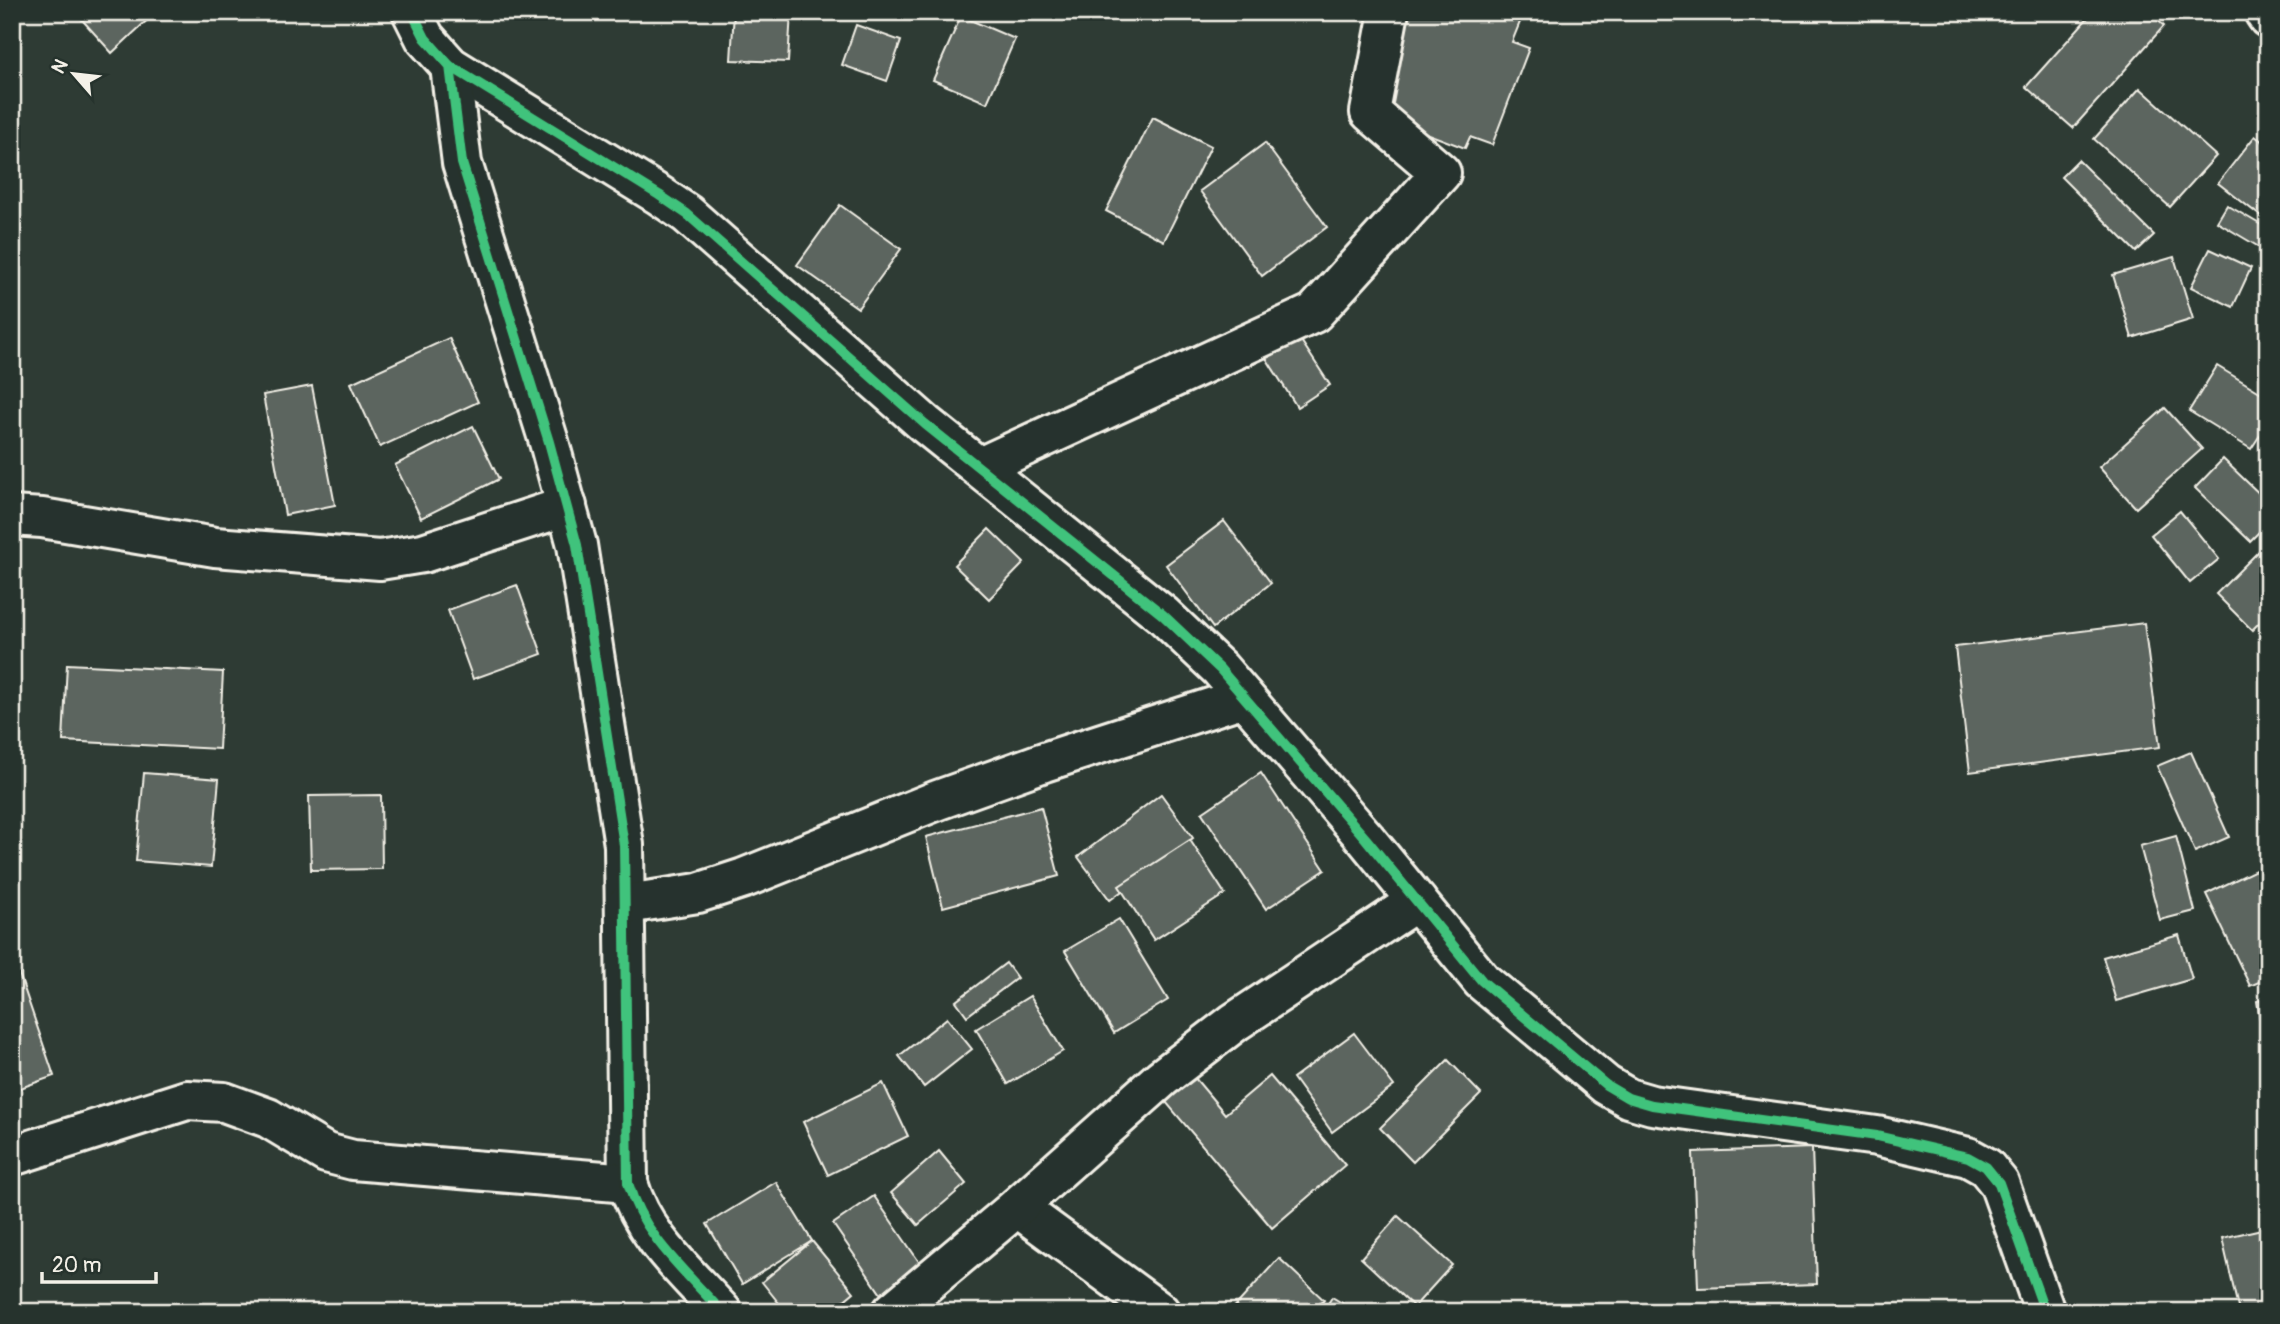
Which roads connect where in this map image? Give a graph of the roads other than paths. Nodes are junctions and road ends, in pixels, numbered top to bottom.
1 (412, 12) edge
2 (1389, 12) edge
3 (2264, 12) edge
4 (2268, 18) edge
5 (450, 66) junction
6 (980, 467) junction
7 (567, 506) junction
8 (12, 516) edge
9 (1244, 696) junction
10 (1417, 901) junction
11 (627, 904) junction
12 (12, 1156) edge
13 (628, 1183) junction
14 (1017, 1207) junction
15 (722, 1312) edge
16 (892, 1312) edge
17 (1160, 1312) edge
18 (2045, 1312) edge

1 - 5 street
2 - 6 street
3 - 4 street
5 - 6 street
5 - 7 street
6 - 9 street
7 - 8 street
7 - 11 street
9 - 10 street
9 - 11 street
10 - 14 street
10 - 18 street
11 - 13 street
12 - 13 street
13 - 15 street
14 - 16 street
14 - 17 street

